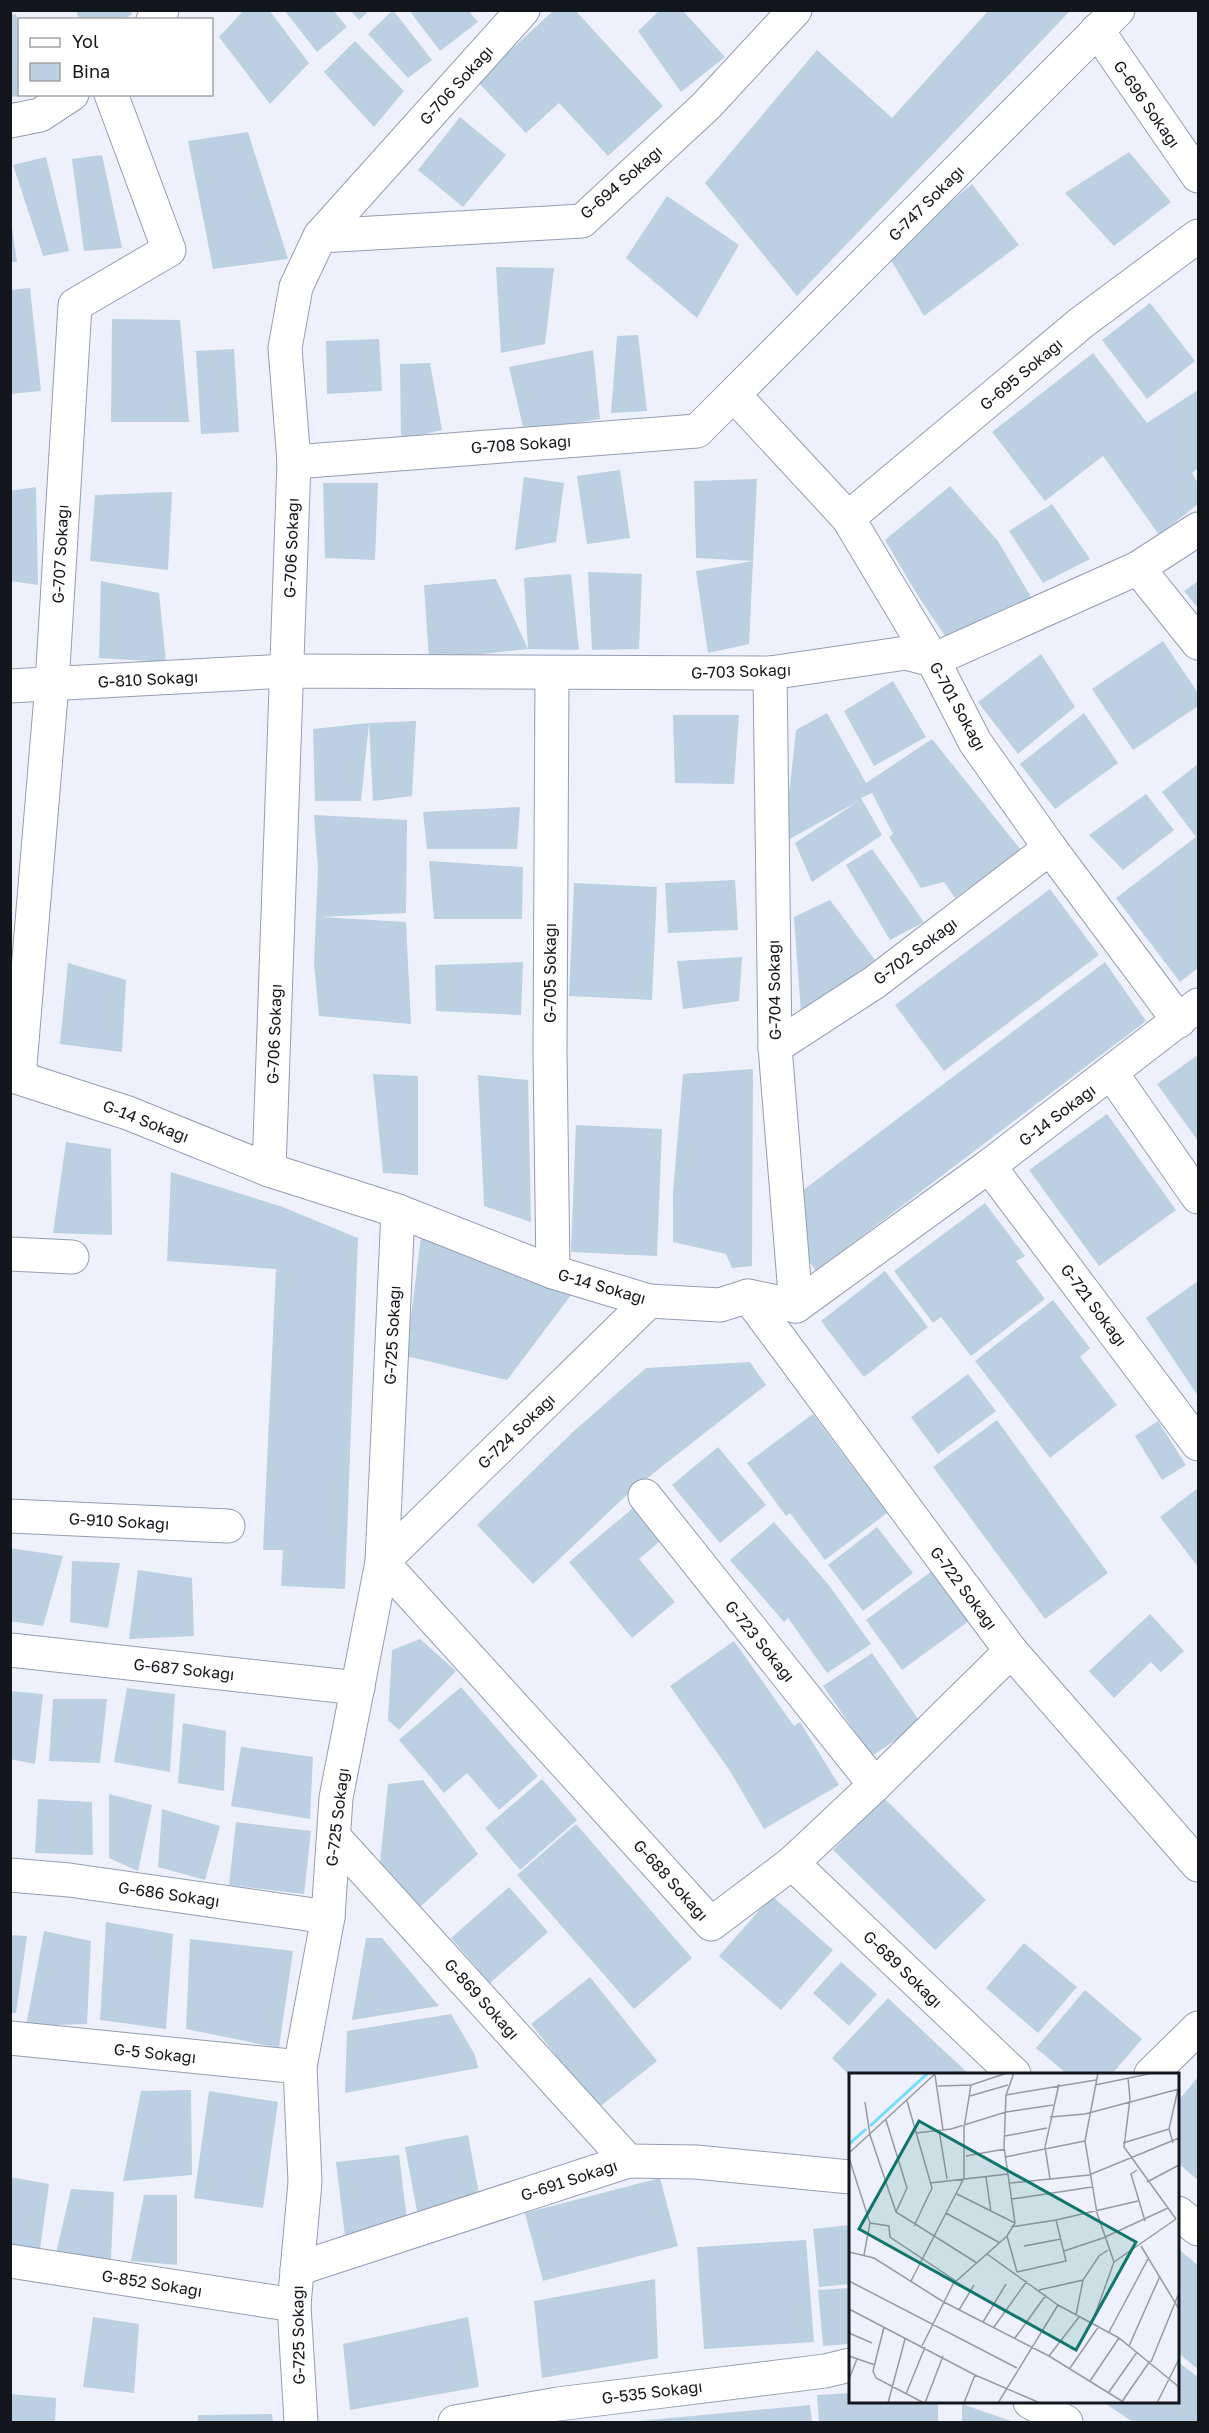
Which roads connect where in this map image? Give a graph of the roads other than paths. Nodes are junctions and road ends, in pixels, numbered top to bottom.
1 (523, 10) edge
2 (795, 10) edge
3 (1107, 20) edge
4 (69, 96) edge
5 (112, 96) edge
6 (10, 122) edge
7 (1198, 176) edge
8 (320, 236) junction
9 (1198, 236) edge
10 (734, 395) junction
11 (294, 462) junction
12 (848, 518) junction
13 (1198, 530) edge
14 (1138, 568) junction
15 (1198, 643) edge
16 (933, 660) junction
17 (286, 671) junction
18 (770, 673) junction
19 (552, 674) junction
20 (52, 684) junction
21 (10, 686) edge
22 (1050, 848) junction
23 (1189, 1013) edge
24 (775, 1047) junction
25 (1112, 1074) junction
26 (15, 1076) edge
27 (989, 1166) junction
28 (269, 1170) junction
29 (1198, 1197) edge
30 (398, 1212) junction
31 (10, 1254) edge
32 (72, 1257) dead end
33 (553, 1272) junction
34 (747, 1296) junction
35 (649, 1301) junction
36 (796, 1306) junction
37 (1198, 1444) edge
38 (645, 1496) dead end
39 (10, 1516) edge
40 (228, 1526) dead end
41 (382, 1562) junction
42 (10, 1650) edge
43 (1011, 1651) junction
44 (358, 1688) junction
45 (875, 1785) junction
46 (335, 1838) junction
47 (792, 1863) junction
48 (1198, 1865) edge
49 (10, 1875) edge
50 (328, 1917) junction
51 (1198, 2028) edge
52 (10, 2038) edge
53 (300, 2067) junction
54 (1013, 2073) edge
55 (1152, 2073) edge
56 (628, 2161) junction
57 (849, 2177) edge
58 (1179, 2214) edge
59 (1198, 2229) edge
60 (10, 2261) edge
61 (297, 2270) junction
62 (294, 2305) junction
63 (849, 2365) edge
64 (1032, 2403) edge
65 (301, 2422) edge
66 (455, 2422) edge
67 (1066, 2422) edge

1 - 8 street, G-706 Sokağı
2 - 8 street, G-694 Sokağı
3 - 7 street, G-696 Sokağı
3 - 10 street, G-747 Sokağı
4 - 6 street
5 - 20 street, G-707 Sokağı
8 - 11 street, G-706 Sokağı
9 - 12 street, G-695 Sokağı
10 - 11 street, G-708 Sokağı
10 - 12 street, G-701 Sokağı
11 - 17 street, G-706 Sokağı
12 - 16 street, G-701 Sokağı
13 - 14 street
14 - 15 street
14 - 16 street
16 - 18 street, G-703 Sokağı
16 - 22 street, G-701 Sokağı
17 - 19 street, G-703 Sokağı
17 - 20 street, G-810 Sokağı
17 - 28 street, G-706 Sokağı
18 - 19 street, G-703 Sokağı
18 - 24 street, G-704 Sokağı
19 - 33 street, G-705 Sokağı
20 - 21 street, G-810 Sokağı
20 - 26 street, G-707 Sokağı
22 - 23 street, G-701 Sokağı
22 - 24 street, G-702 Sokağı
23 - 25 street, G-14 Sokağı
24 - 36 street, G-704 Sokağı
25 - 27 street, G-14 Sokağı
25 - 29 street
26 - 28 street, G-14 Sokağı
27 - 36 street, G-14 Sokağı
27 - 37 street, G-721 Sokağı
28 - 30 street, G-14 Sokağı
30 - 33 street, G-14 Sokağı
30 - 41 street, G-725 Sokağı
31 - 32 street
33 - 35 street, G-14 Sokağı
34 - 35 street, G-14 Sokağı
34 - 36 street, G-14 Sokağı
34 - 43 street, G-722 Sokağı
35 - 41 street, G-724 Sokağı
38 - 45 street, G-723 Sokağı
39 - 40 street, G-910 Sokağı
41 - 44 street, G-725 Sokağı
41 - 47 street, G-688 Sokağı
42 - 44 street, G-687 Sokağı
43 - 45 street, G-688 Sokağı
43 - 48 street, G-722 Sokağı
44 - 46 street, G-725 Sokağı
45 - 47 street, G-688 Sokağı
46 - 50 street, G-725 Sokağı
46 - 56 street, G-869 Sokağı
47 - 54 street, G-689 Sokağı
49 - 50 street, G-686 Sokağı
50 - 53 street, G-725 Sokağı
51 - 55 street
52 - 53 street, G-5 Sokağı
53 - 61 street, G-725 Sokağı
56 - 57 street, G-691 Sokağı
56 - 61 street, G-691 Sokağı
58 - 59 street
60 - 62 street, G-852 Sokağı
61 - 62 street, G-725 Sokağı
62 - 65 street, G-725 Sokağı
63 - 66 street, G-535 Sokağı
64 - 67 street

